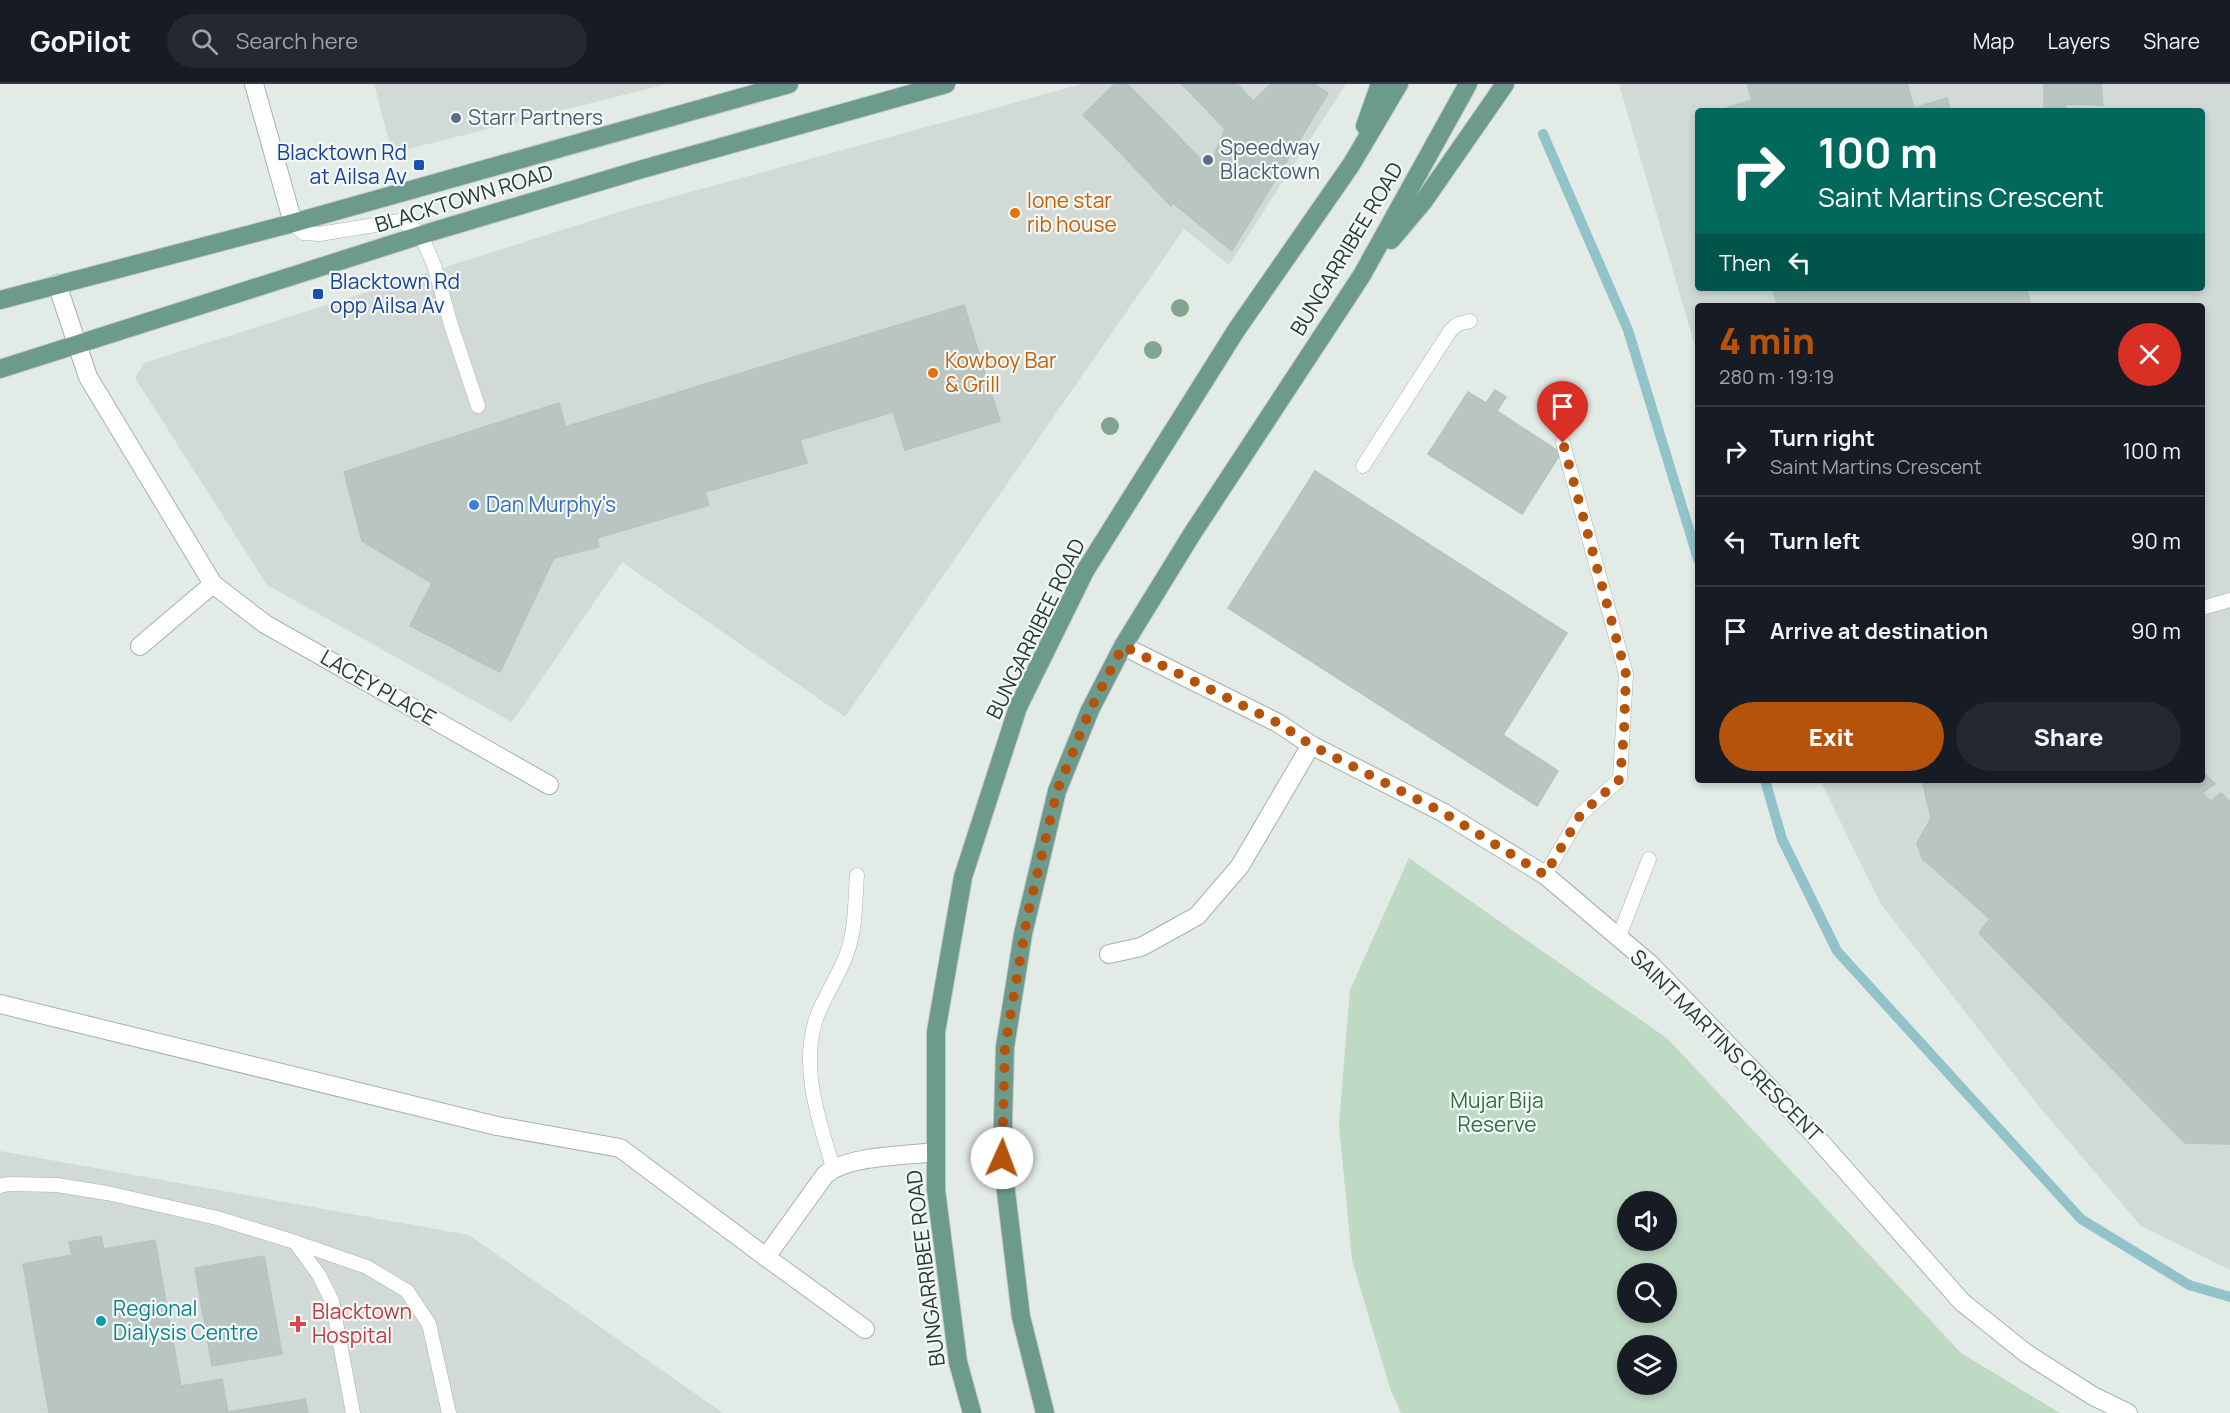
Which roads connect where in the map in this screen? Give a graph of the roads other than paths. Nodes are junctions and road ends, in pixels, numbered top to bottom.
1 (254, 84) edge
2 (789, 84) edge
3 (946, 84) edge
4 (1380, 84) edge
5 (1399, 84) edge
6 (1468, 84) edge
7 (1505, 84) edge
8 (1351, 165) junction
9 (293, 223) junction
10 (421, 235) junction
11 (1362, 275) junction
12 (57, 284) junction
13 (0, 300) edge
14 (1470, 321) dead end
15 (76, 345) junction
16 (0, 369) edge
17 (478, 406) dead end
18 (1563, 443) dead end
19 (1363, 466) dead end
20 (213, 584) junction
21 (2230, 600) edge
22 (2205, 608) edge
23 (140, 646) dead end
24 (1123, 646) junction
25 (1311, 745) junction
26 (549, 785) dead end
27 (1649, 859) dead end
28 (857, 875) dead end
29 (1545, 875) junction
30 (1618, 939) junction
31 (1109, 954) dead end
32 (0, 1004) edge
33 (936, 1152) junction
34 (833, 1167) junction
35 (0, 1186) edge
36 (295, 1242) junction
37 (766, 1257) junction
38 (865, 1329) dead end
39 (353, 1413) edge
40 (449, 1413) edge
41 (972, 1413) edge
42 (1045, 1413) edge
43 (2128, 1413) edge

1 - 9 street
2 - 9 main road, BLACKTOWN ROAD
3 - 10 main road, BLACKTOWN ROAD
4 - 8 main road
5 - 8 main road, BUNGARRIBEE ROAD
6 - 11 main road, BUNGARRIBEE ROAD
7 - 11 main road
8 - 33 main road, BUNGARRIBEE ROAD
9 - 10 lane
9 - 12 main road, BLACKTOWN ROAD
10 - 15 main road, BLACKTOWN ROAD
10 - 17 lane
11 - 24 main road, BUNGARRIBEE ROAD
12 - 13 main road, BLACKTOWN ROAD
12 - 15 street, LACEY PLACE
14 - 19 lane
15 - 16 main road, BLACKTOWN ROAD
15 - 20 street, LACEY PLACE
18 - 29 lane
20 - 23 street
20 - 26 street, LACEY PLACE
21 - 22 lane
24 - 25 street, SAINT MARTINS CRESCENT
24 - 42 main road, BUNGARRIBEE ROAD
25 - 29 street, SAINT MARTINS CRESCENT
25 - 31 street
27 - 30 lane
28 - 34 lane
29 - 30 street, SAINT MARTINS CRESCENT
30 - 43 street, SAINT MARTINS CRESCENT
32 - 37 street
33 - 34 street
33 - 41 main road, BUNGARRIBEE ROAD
34 - 37 street
35 - 36 lane
36 - 39 lane
36 - 40 lane
37 - 38 street

